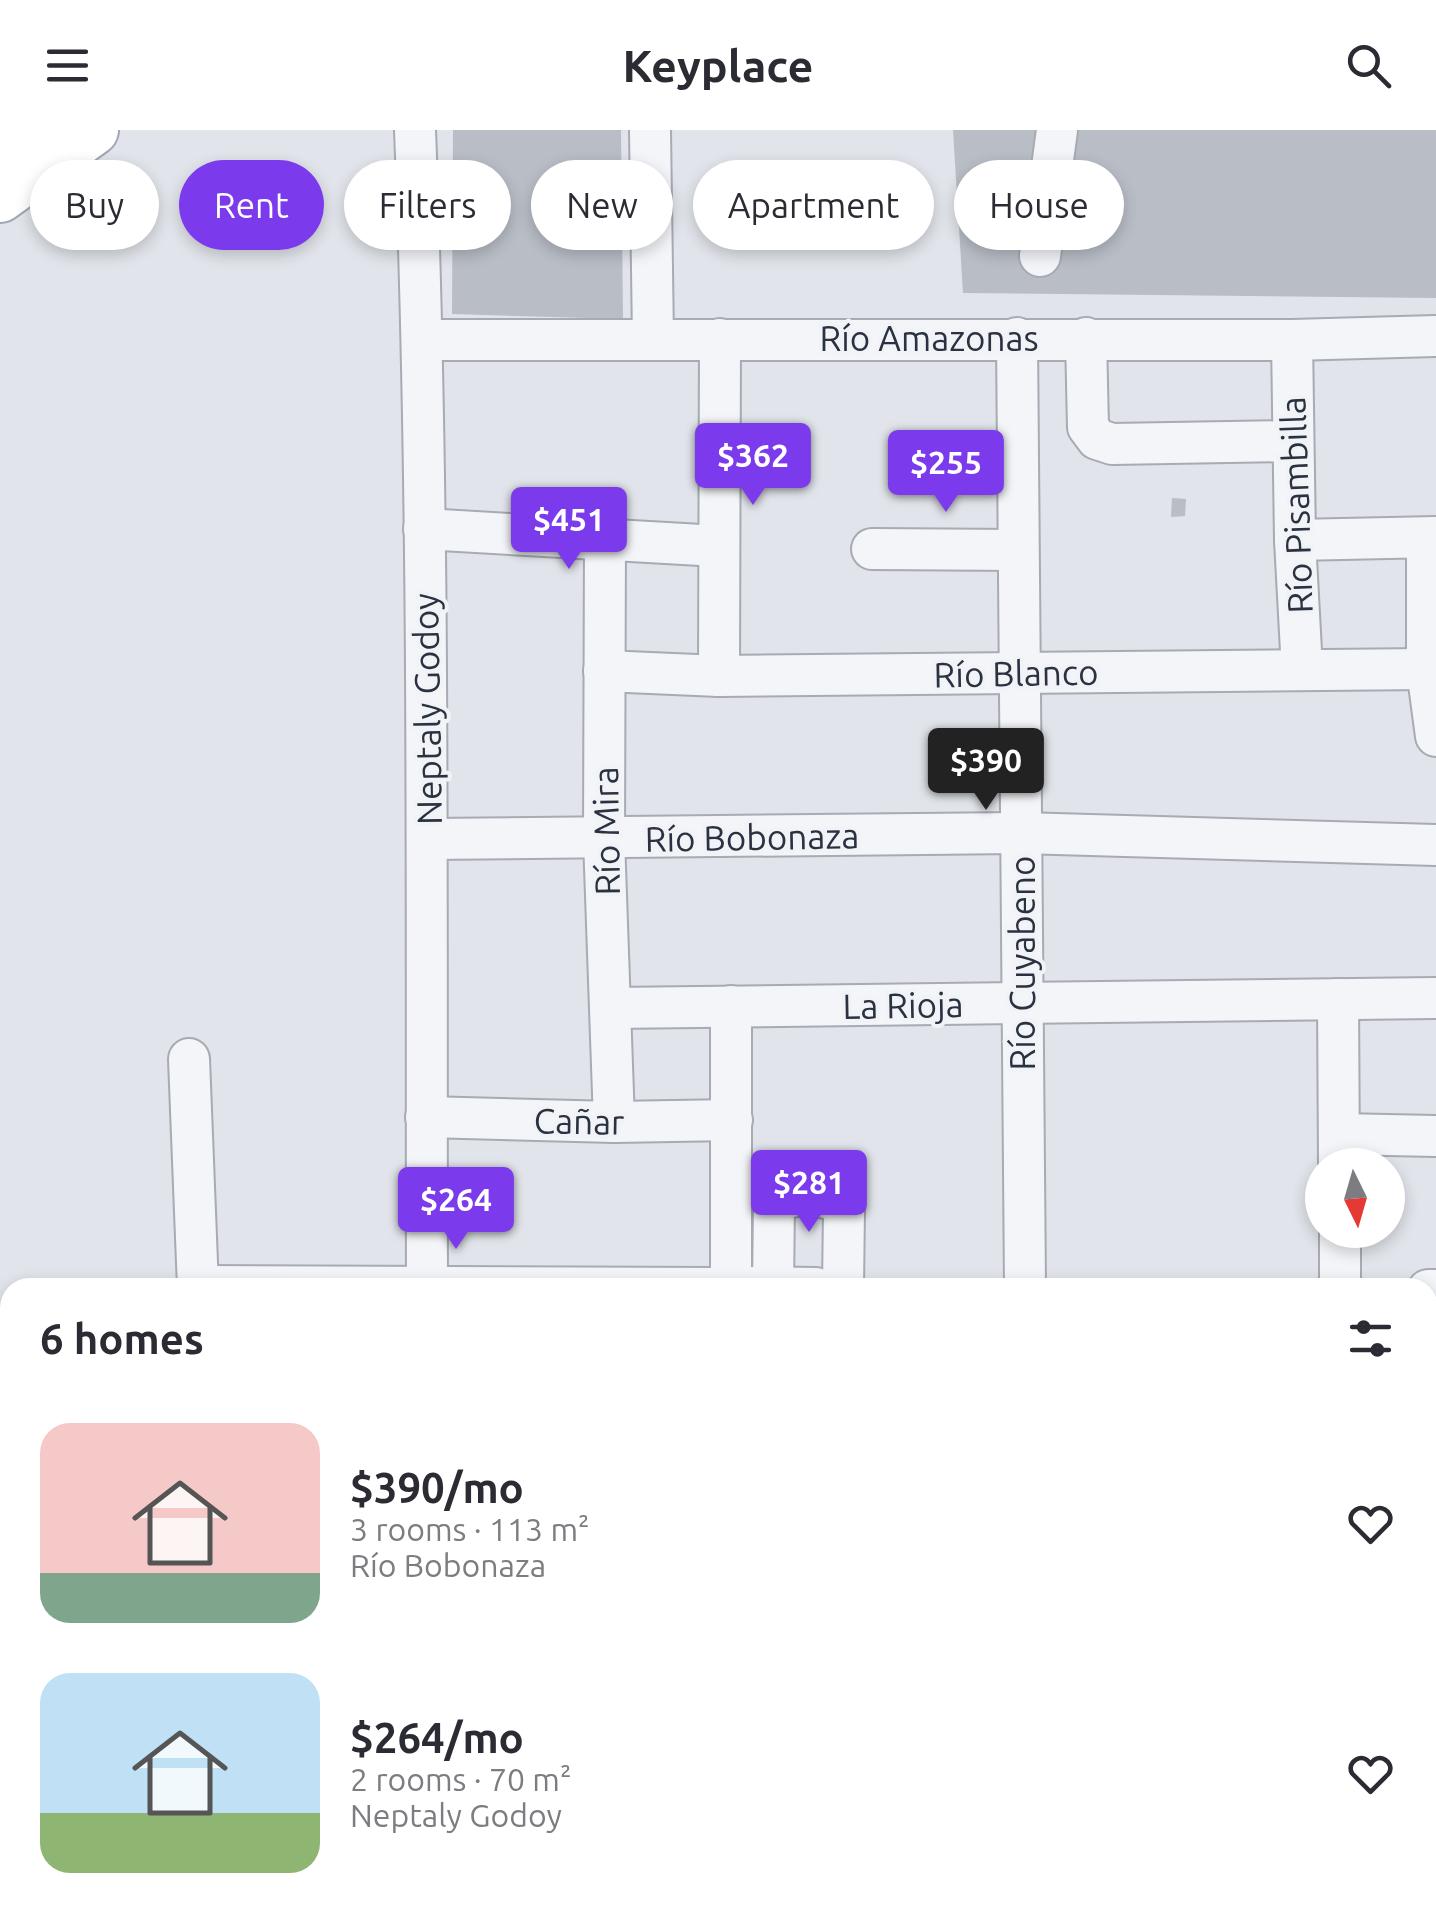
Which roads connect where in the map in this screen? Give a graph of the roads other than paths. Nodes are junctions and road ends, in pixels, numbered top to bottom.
1 (28, 130) edge
2 (92, 130) edge
3 (415, 130) edge
4 (650, 130) edge
5 (1057, 130) edge
6 (0, 151) edge
7 (0, 197) edge
8 (1040, 256) dead end
9 (1436, 336) edge
10 (1017, 338) junction
11 (1086, 338) junction
12 (653, 339) junction
13 (720, 339) junction
14 (423, 340) junction
15 (1292, 340) junction
16 (1293, 441) junction
17 (424, 529) junction
18 (1431, 538) edge
19 (605, 539) junction
20 (1295, 540) junction
21 (718, 546) junction
22 (872, 549) dead end
23 (1018, 550) junction
24 (1428, 669) junction
25 (1302, 670) junction
26 (604, 671) junction
27 (1020, 673) junction
28 (719, 676) junction
29 (1436, 736) edge
30 (1021, 833) junction
31 (429, 839) junction
32 (604, 840) junction
33 (1436, 845) edge
34 (1436, 998) edge
35 (1338, 999) junction
36 (1021, 1003) junction
37 (731, 1006) junction
38 (610, 1008) junction
39 (189, 1059) dead end
40 (426, 1117) junction
41 (732, 1120) junction
42 (614, 1122) junction
43 (1436, 1136) edge
44 (1339, 1148) edge
45 (1346, 1148) edge
46 (1340, 1248) edge
47 (198, 1278) edge
48 (427, 1278) edge
49 (734, 1278) edge
50 (772, 1278) edge
51 (843, 1278) edge
52 (1026, 1278) edge
53 (1340, 1278) edge

1 - 6 main road
2 - 7 main road
3 - 14 street, Neptaly Godoy
4 - 12 street
5 - 8 street
9 - 15 street, Río Amazonas
10 - 11 street, Río Amazonas
10 - 13 street, Río Amazonas
10 - 23 street, Río Cuyabeno
11 - 15 street, Río Amazonas
11 - 16 street
12 - 13 street, Río Amazonas
12 - 14 street, Río Amazonas
13 - 21 street
14 - 17 street, Neptaly Godoy
15 - 16 street, Río Pisambilla
16 - 20 street, Río Pisambilla
17 - 19 street
17 - 31 street, Neptaly Godoy
18 - 20 street
18 - 24 street
19 - 21 street
19 - 26 street, Río Mira
20 - 25 street, Río Pisambilla
21 - 28 street
22 - 23 street
23 - 27 street, Río Cuyabeno
24 - 25 street, Río Blanco
24 - 29 street
25 - 27 street, Río Blanco
26 - 28 street, Río Blanco
26 - 32 street, Río Mira
27 - 28 street, Río Blanco
27 - 30 street, Río Cuyabeno
30 - 32 street, Río Bobonaza
30 - 33 street, Río Bobonaza
30 - 36 street, Río Cuyabeno
31 - 32 street, Río Bobonaza
31 - 40 street, Neptaly Godoy
32 - 38 street, Río Mira
34 - 35 street, La Rioja
35 - 36 street, La Rioja
35 - 44 street
36 - 37 street, La Rioja
36 - 52 street, Río Cuyabeno
37 - 38 street, La Rioja
37 - 41 street
38 - 42 street, Río Mira
39 - 47 street
40 - 42 street, Cañar
40 - 48 street, Neptaly Godoy
41 - 42 street, Cañar
41 - 49 street
43 - 45 street
46 - 53 street
50 - 51 street

